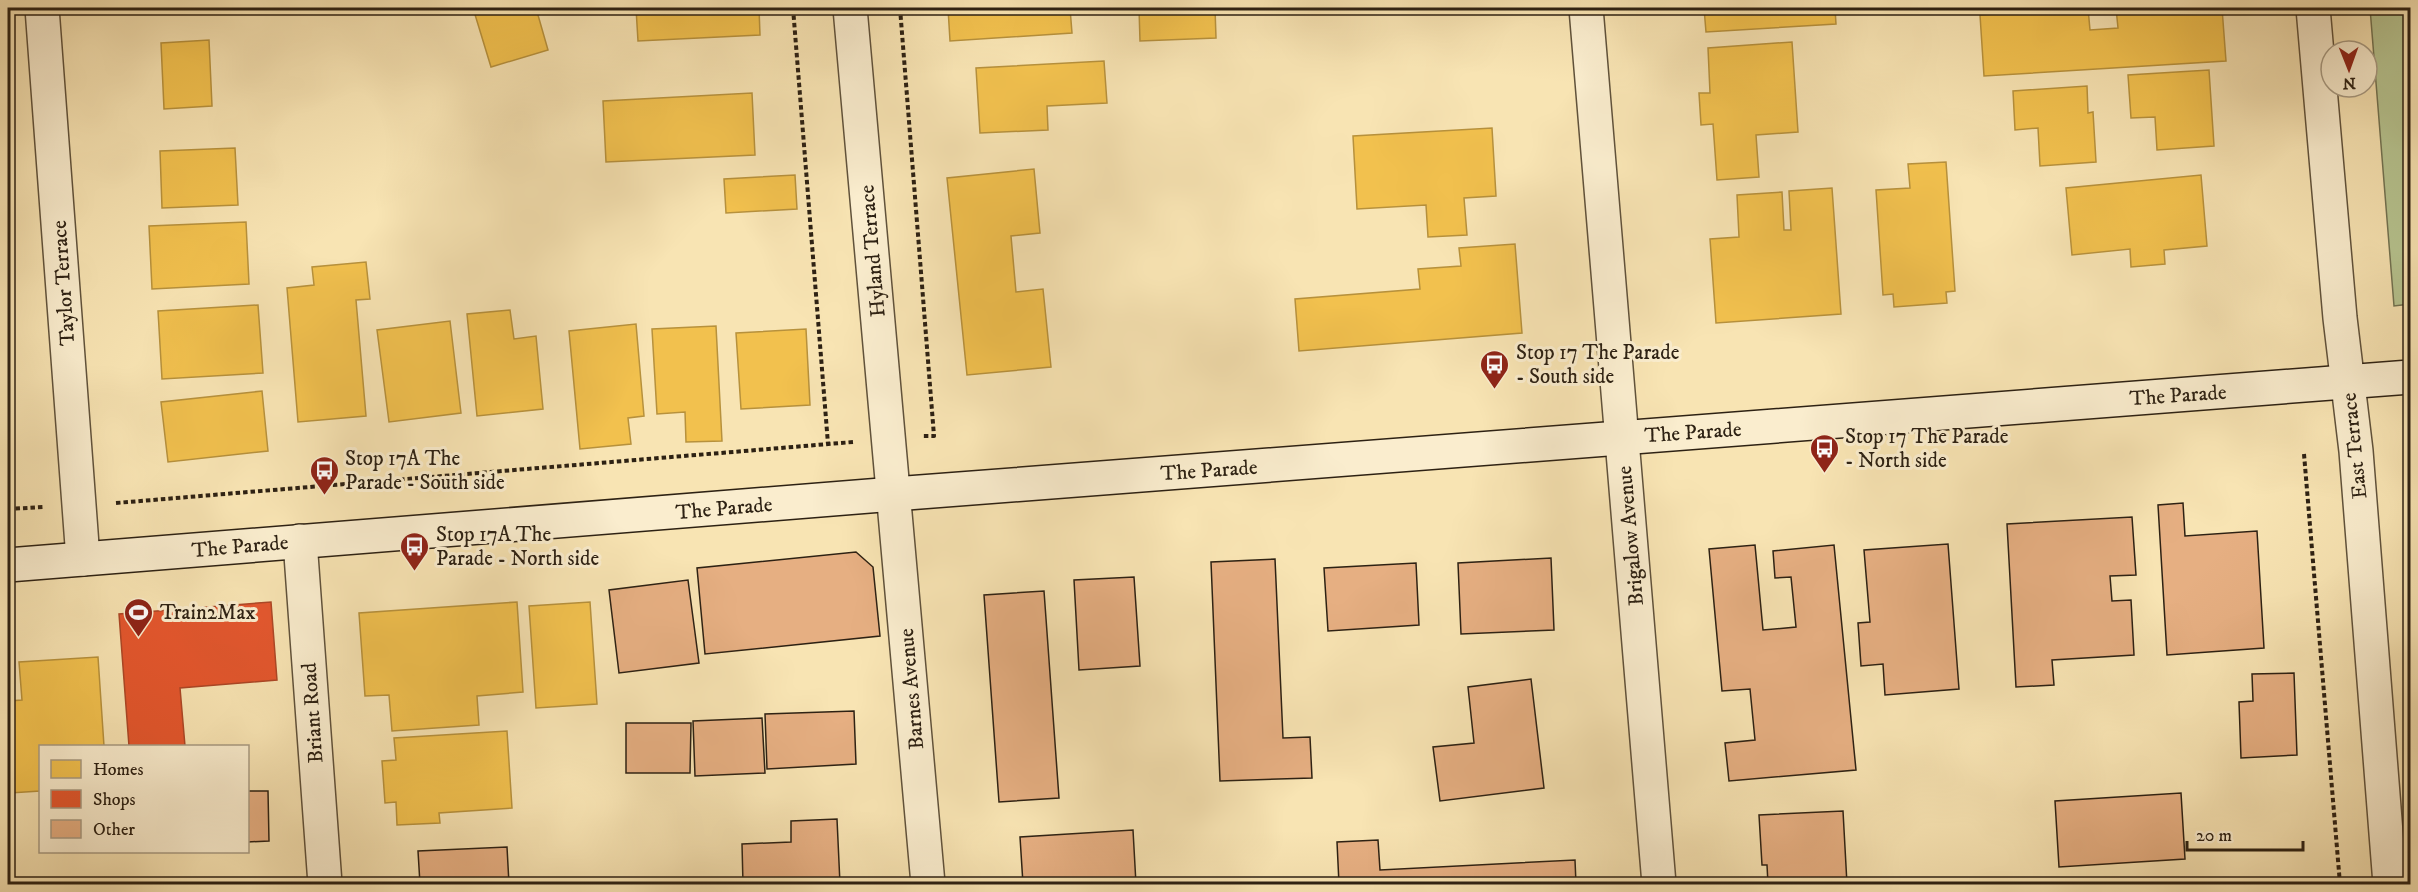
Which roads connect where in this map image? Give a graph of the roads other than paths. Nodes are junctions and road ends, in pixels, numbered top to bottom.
1 (42, 8) edge
2 (850, 8) edge
3 (1586, 8) edge
4 (2313, 8) edge
5 (2410, 377) edge
6 (2348, 382) junction
7 (1622, 437) junction
8 (894, 494) junction
9 (300, 541) junction
10 (83, 559) junction
11 (8, 565) edge
12 (325, 885) edge
13 (928, 885) edge
14 (1659, 885) edge
15 (2390, 885) edge

1 - 10 street, Taylor Terrace
2 - 8 street, Hyland Terrace
3 - 7 street, Brigalow Avenue
4 - 6 street, East Terrace
5 - 6 street, The Parade
6 - 7 street, The Parade
6 - 15 street, East Terrace
7 - 8 street, The Parade
7 - 14 street, Brigalow Avenue
8 - 9 street, The Parade
8 - 13 street, Barnes Avenue
9 - 10 street, The Parade
9 - 12 street, Briant Road
10 - 11 street, The Parade

